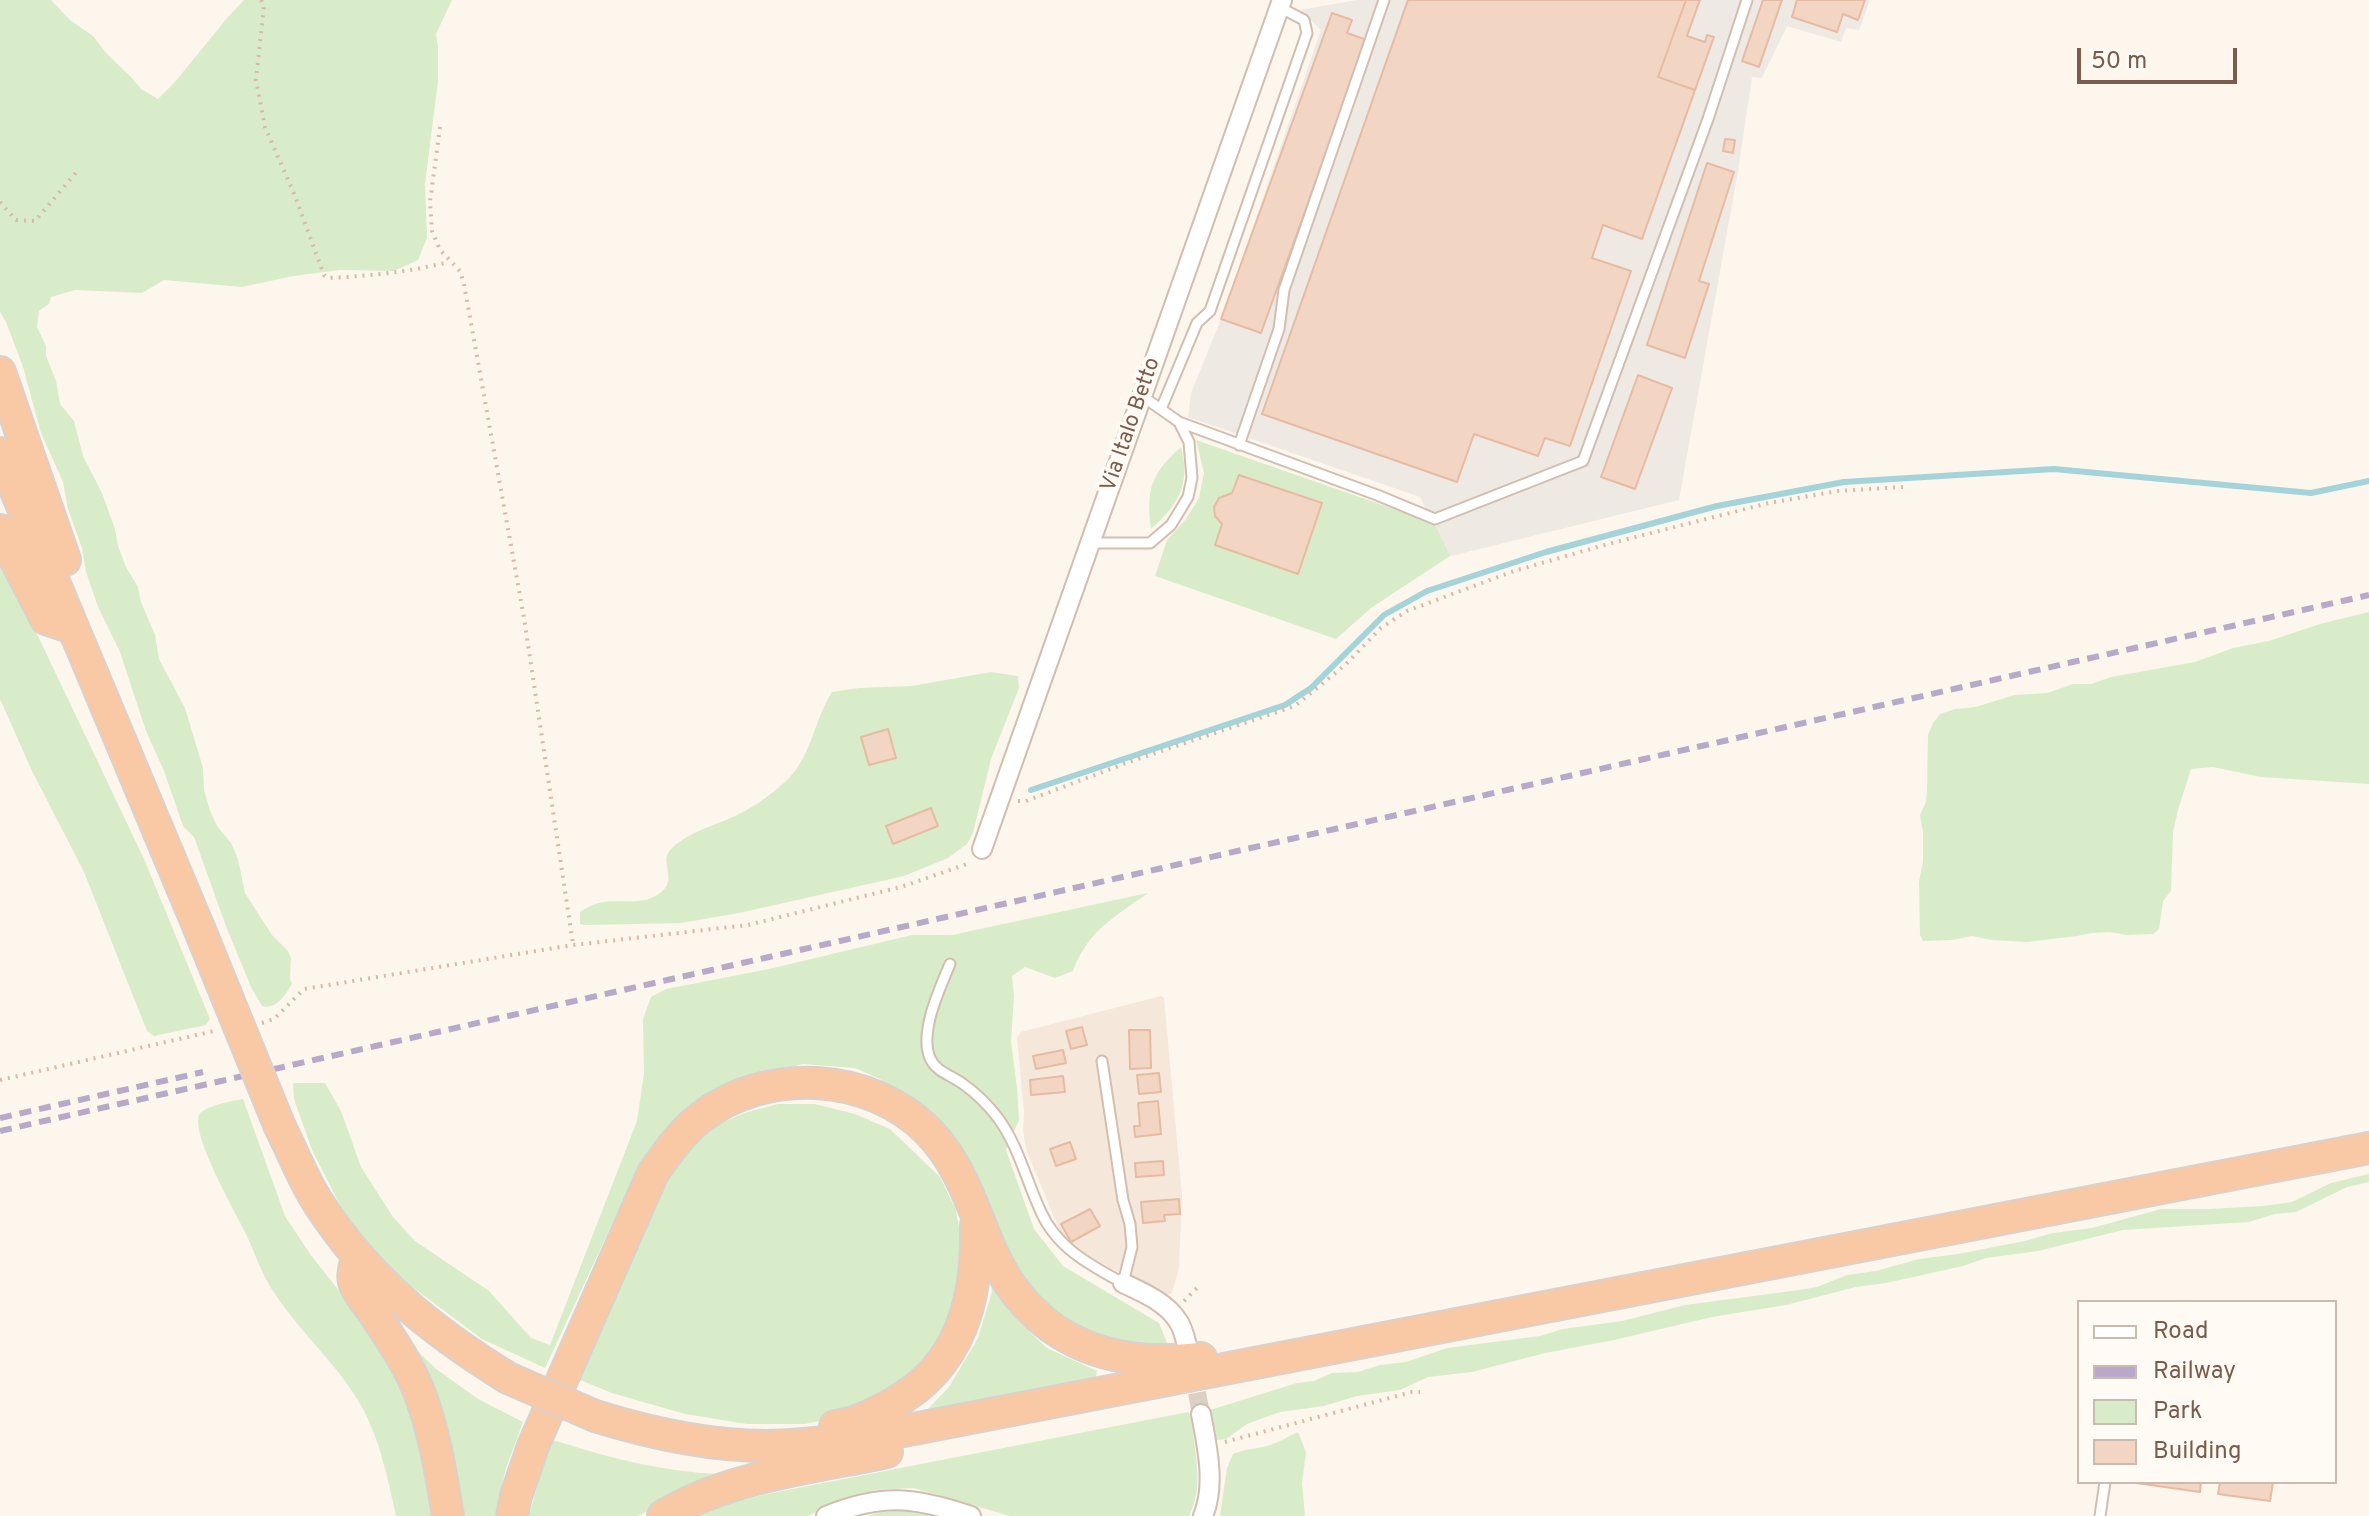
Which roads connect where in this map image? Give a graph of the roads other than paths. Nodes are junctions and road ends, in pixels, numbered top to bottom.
1 (1384, 0) edge
2 (1747, 0) edge
3 (1280, 3) edge
4 (0, 372) edge
5 (1142, 396) junction
6 (1161, 409) junction
7 (1179, 422) junction
8 (1239, 445) junction
9 (0, 453) edge
10 (0, 530) edge
11 (1090, 543) junction
12 (73, 628) junction
13 (982, 849) road end
14 (950, 964) dead end
15 (1102, 1061) dead end
16 (2369, 1148) edge
17 (976, 1214) junction
18 (357, 1257) junction
19 (1123, 1283) junction
20 (1189, 1353) tunnel mouth
21 (1273, 1359) junction
22 (1201, 1414) tunnel mouth
23 (937, 1424) junction
24 (686, 1440) junction
25 (2105, 1484) edge
26 (448, 1516) edge
27 (512, 1516) edge
28 (663, 1516) edge
29 (826, 1516) edge
30 (971, 1516) edge
31 (1203, 1516) edge
32 (2100, 1516) edge

1 - 8 lane
2 - 8 lane
3 - 5 street, Via Italo Betto
3 - 6 lane
4 - 12 highway
5 - 6 lane
5 - 11 street, Via Italo Betto
6 - 7 lane
7 - 8 lane
7 - 11 lane
9 - 12 highway
10 - 12 highway
11 - 13 street, Via Italo Betto
12 - 18 highway, bridge
14 - 19 lane
15 - 19 lane
16 - 21 highway
17 - 21 highway
17 - 24 highway
17 - 27 highway
18 - 24 highway, bridge
18 - 26 highway
19 - 20 street
21 - 23 highway
22 - 31 street
23 - 24 highway
23 - 28 highway
25 - 32 lane
29 - 30 street

